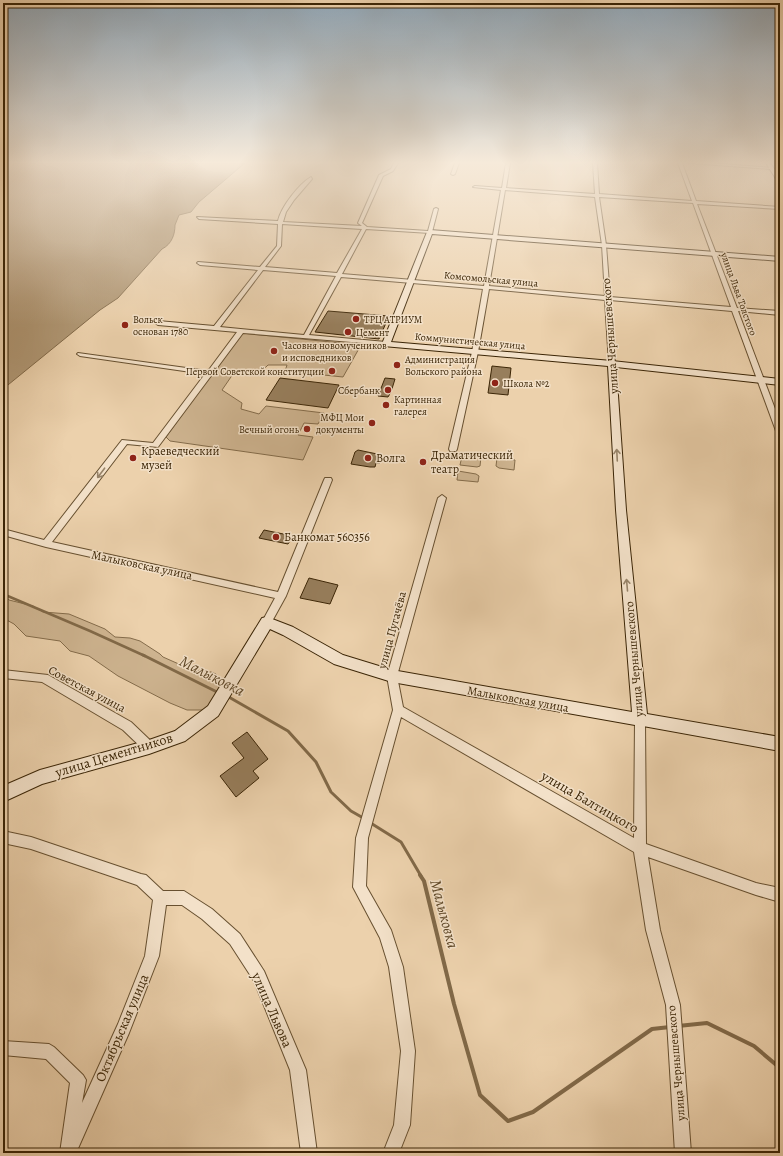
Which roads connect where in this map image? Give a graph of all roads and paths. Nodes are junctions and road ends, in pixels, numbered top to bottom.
1 (283, 217) edge
2 (361, 217) edge
3 (434, 217) edge
4 (499, 217) edge
5 (600, 217) edge
6 (700, 217) edge
7 (199, 218) dead end
8 (280, 223) junction
9 (365, 227) junction
10 (430, 232) junction
11 (496, 237) junction
12 (604, 245) junction
13 (714, 254) junction
14 (780, 259) edge
15 (200, 263) dead end
16 (263, 268) junction
17 (340, 275) junction
18 (409, 281) junction
19 (486, 288) junction
20 (606, 298) junction
21 (734, 309) junction
22 (780, 313) edge
23 (158, 323) dead end
24 (216, 328) junction
25 (242, 330) junction
26 (306, 336) junction
27 (386, 344) junction
28 (474, 352) junction
29 (80, 354) dead end
30 (612, 364) junction
31 (210, 373) junction
32 (761, 380) junction
33 (780, 382) edge
34 (780, 431) edge
35 (453, 449) dead end
36 (328, 480) dead end
37 (442, 498) dead end
38 (3, 532) edge
39 (46, 544) junction
40 (281, 596) junction
41 (266, 622) junction
42 (3, 674) edge
43 (392, 676) junction
44 (398, 710) junction
45 (640, 721) junction
46 (780, 744) edge
47 (149, 747) junction
48 (3, 794) edge
49 (3, 836) edge
50 (640, 848) junction
51 (780, 894) edge
52 (160, 898) junction
53 (3, 1048) edge
54 (68, 1153) edge
55 (309, 1153) edge
56 (391, 1153) edge
57 (683, 1153) edge

1 - 8 street
2 - 9 street
3 - 10 street
4 - 11 street
5 - 12 street, улица Чернышевского
6 - 13 street, улица Льва Толстого
7 - 8 street
8 - 9 street
8 - 16 street
9 - 10 street
9 - 17 street
10 - 11 street
10 - 18 street
11 - 12 street
11 - 19 street
12 - 13 street
12 - 20 street, улица Чернышевского
13 - 14 street
13 - 21 street, улица Льва Толстого
15 - 16 street, Комсомольская улица
16 - 17 street, Комсомольская улица
16 - 24 street
17 - 18 street, Комсомольская улица
17 - 26 street
18 - 19 street, Комсомольская улица
18 - 27 street
19 - 20 street, Комсомольская улица
19 - 28 street
20 - 21 street, Комсомольская улица
20 - 30 street, улица Чернышевского
21 - 22 street, Комсомольская улица
21 - 32 street, улица Льва Толстого
23 - 24 street, Коммунистическая улица
24 - 25 street, Коммунистическая улица
25 - 26 street, Коммунистическая улица
25 - 31 street
26 - 27 street, Коммунистическая улица
27 - 28 street, Коммунистическая улица
28 - 30 street, Коммунистическая улица
28 - 35 street
29 - 31 street
30 - 32 street, Коммунистическая улица
45 -> 30 street, улица Чернышевского
31 -> 39 street
32 - 33 street, Коммунистическая улица
32 - 34 street, улица Льва Толстого
36 - 40 street
37 - 43 street, улица Пугачёва
38 - 39 street, Малыковская улица
39 - 40 street, Малыковская улица
40 - 41 street
41 - 43 street, Малыковская улица
41 - 47 street, улица Цементников
42 - 47 street, Советская улица
43 - 44 street, улица Пугачёва
43 - 45 street, Малыковская улица
44 - 50 street, улица Балтицкого
44 - 56 street, улица Пугачёва
45 - 46 street, Малыковская улица
45 - 50 street, улица Чернышевского
47 - 48 street, улица Цементников
49 - 52 street
50 - 51 street, улица Балтицкого
50 - 57 street, улица Чернышевского
52 - 54 street, Октябрьская улица
52 - 55 street, улица Львова
53 - 54 street

